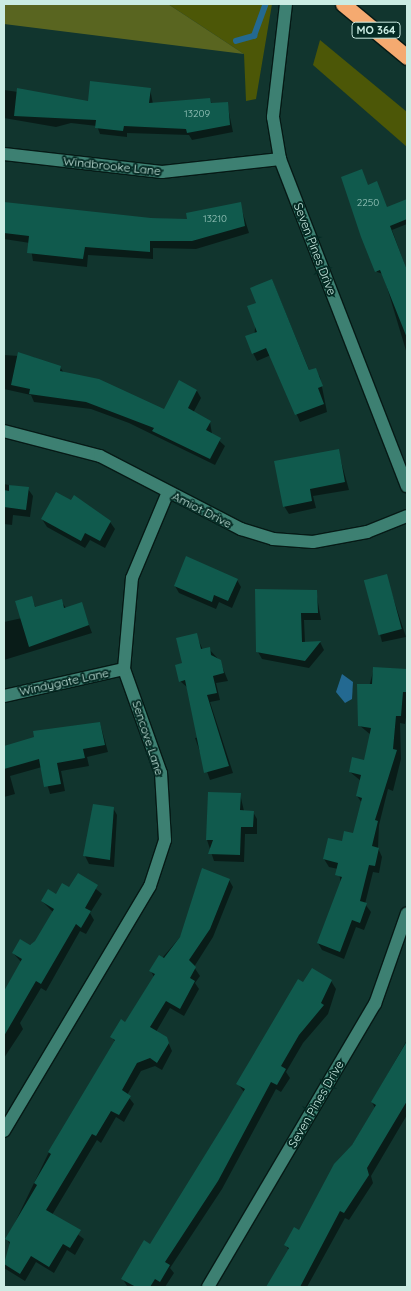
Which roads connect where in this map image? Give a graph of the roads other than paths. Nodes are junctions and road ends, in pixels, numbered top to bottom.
1 (286, 4) edge
2 (343, 4) edge
3 (407, 57) edge
4 (4, 154) edge
5 (280, 159) junction
6 (4, 431) edge
7 (407, 486) edge
8 (168, 492) junction
9 (407, 516) edge
10 (124, 669) junction
11 (4, 696) edge
12 (407, 913) edge
13 (4, 1131) edge
14 (208, 1287) edge

1 - 5 street, Seven Pines Drive
2 - 3 highway, MO 364
4 - 5 street, Windbrooke Lane
5 - 7 street, Seven Pines Drive
6 - 8 street, Amiot Drive
8 - 9 street, Amiot Drive
8 - 10 street, Sencove Lane
10 - 11 street, Windygate Lane
10 - 13 street, Sencove Lane
12 - 14 street, Seven Pines Drive

